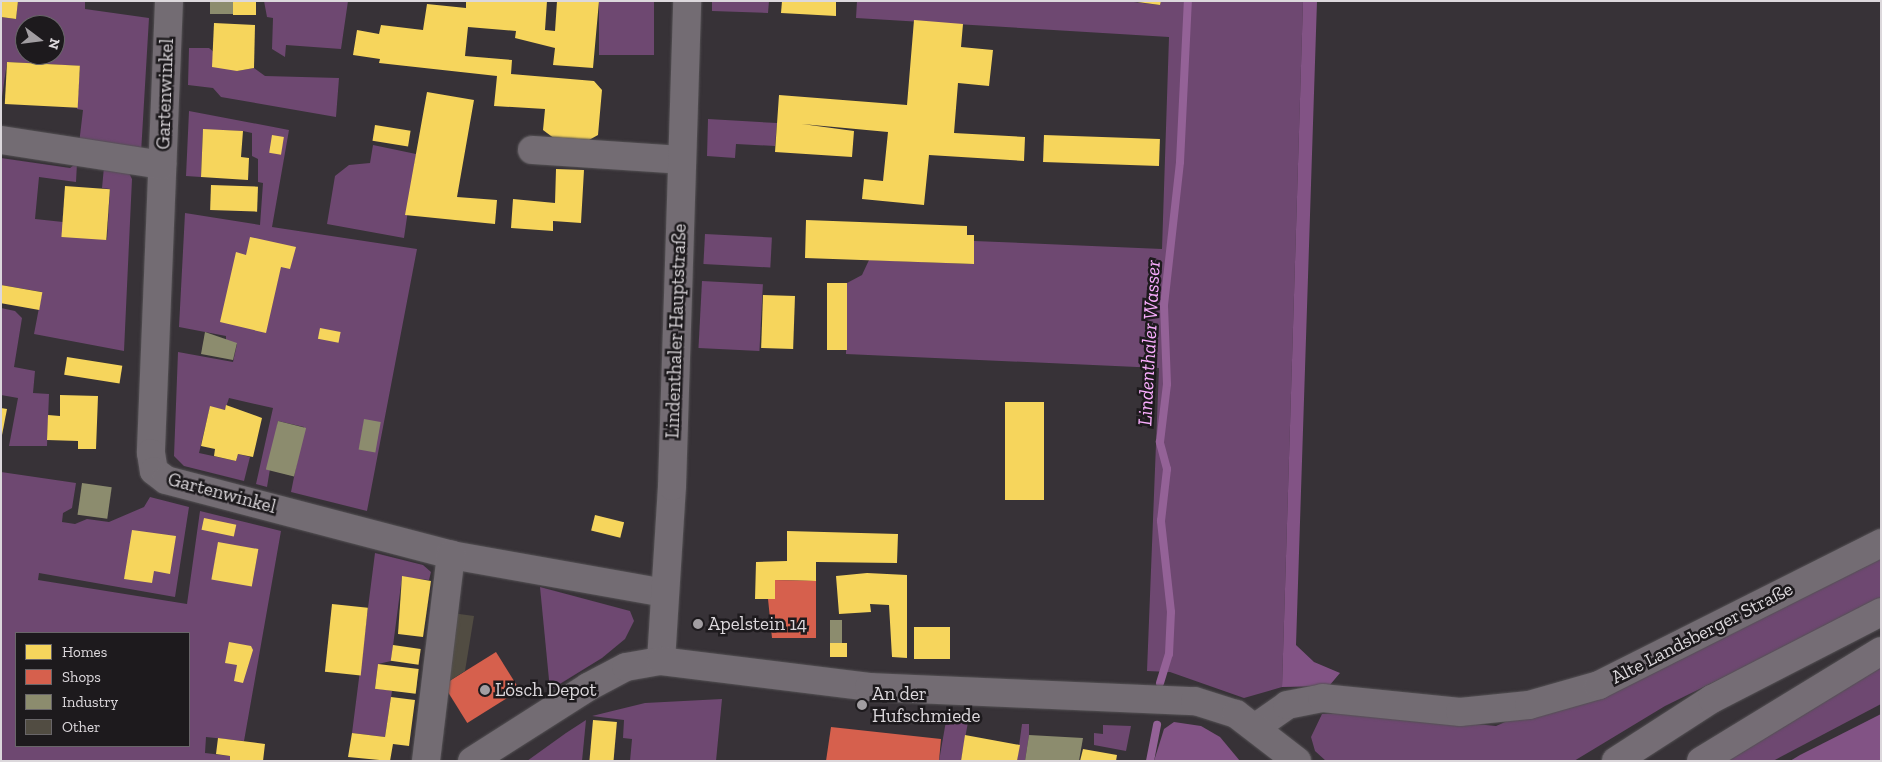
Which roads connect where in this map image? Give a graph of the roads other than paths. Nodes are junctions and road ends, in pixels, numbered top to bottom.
1 (169, 1) edge
2 (688, 1) edge
3 (1, 140) edge
4 (532, 150) dead end
5 (682, 160) junction
6 (162, 164) junction
7 (1881, 543) edge
8 (451, 555) junction
9 (664, 593) junction
10 (1881, 612) edge
11 (1881, 651) edge
12 (661, 661) junction
13 (1256, 727) junction
14 (426, 761) edge
15 (472, 761) edge
16 (1297, 761) edge
17 (1616, 761) edge
18 (1701, 761) edge

1 - 6 street, Gartenwinkel
2 - 5 street, Lindenthaler Hauptstraße
3 - 6 street
4 - 5 street
5 - 9 street, Lindenthaler Hauptstraße
6 - 8 street, Gartenwinkel
7 - 13 street, Alte Landsberger Straße
8 - 9 street, Gartenwinkel
8 - 14 street
9 - 12 street, Lindenthaler Hauptstraße
10 - 17 main road
11 - 18 main road
12 - 13 street
12 - 15 street
13 - 16 street

